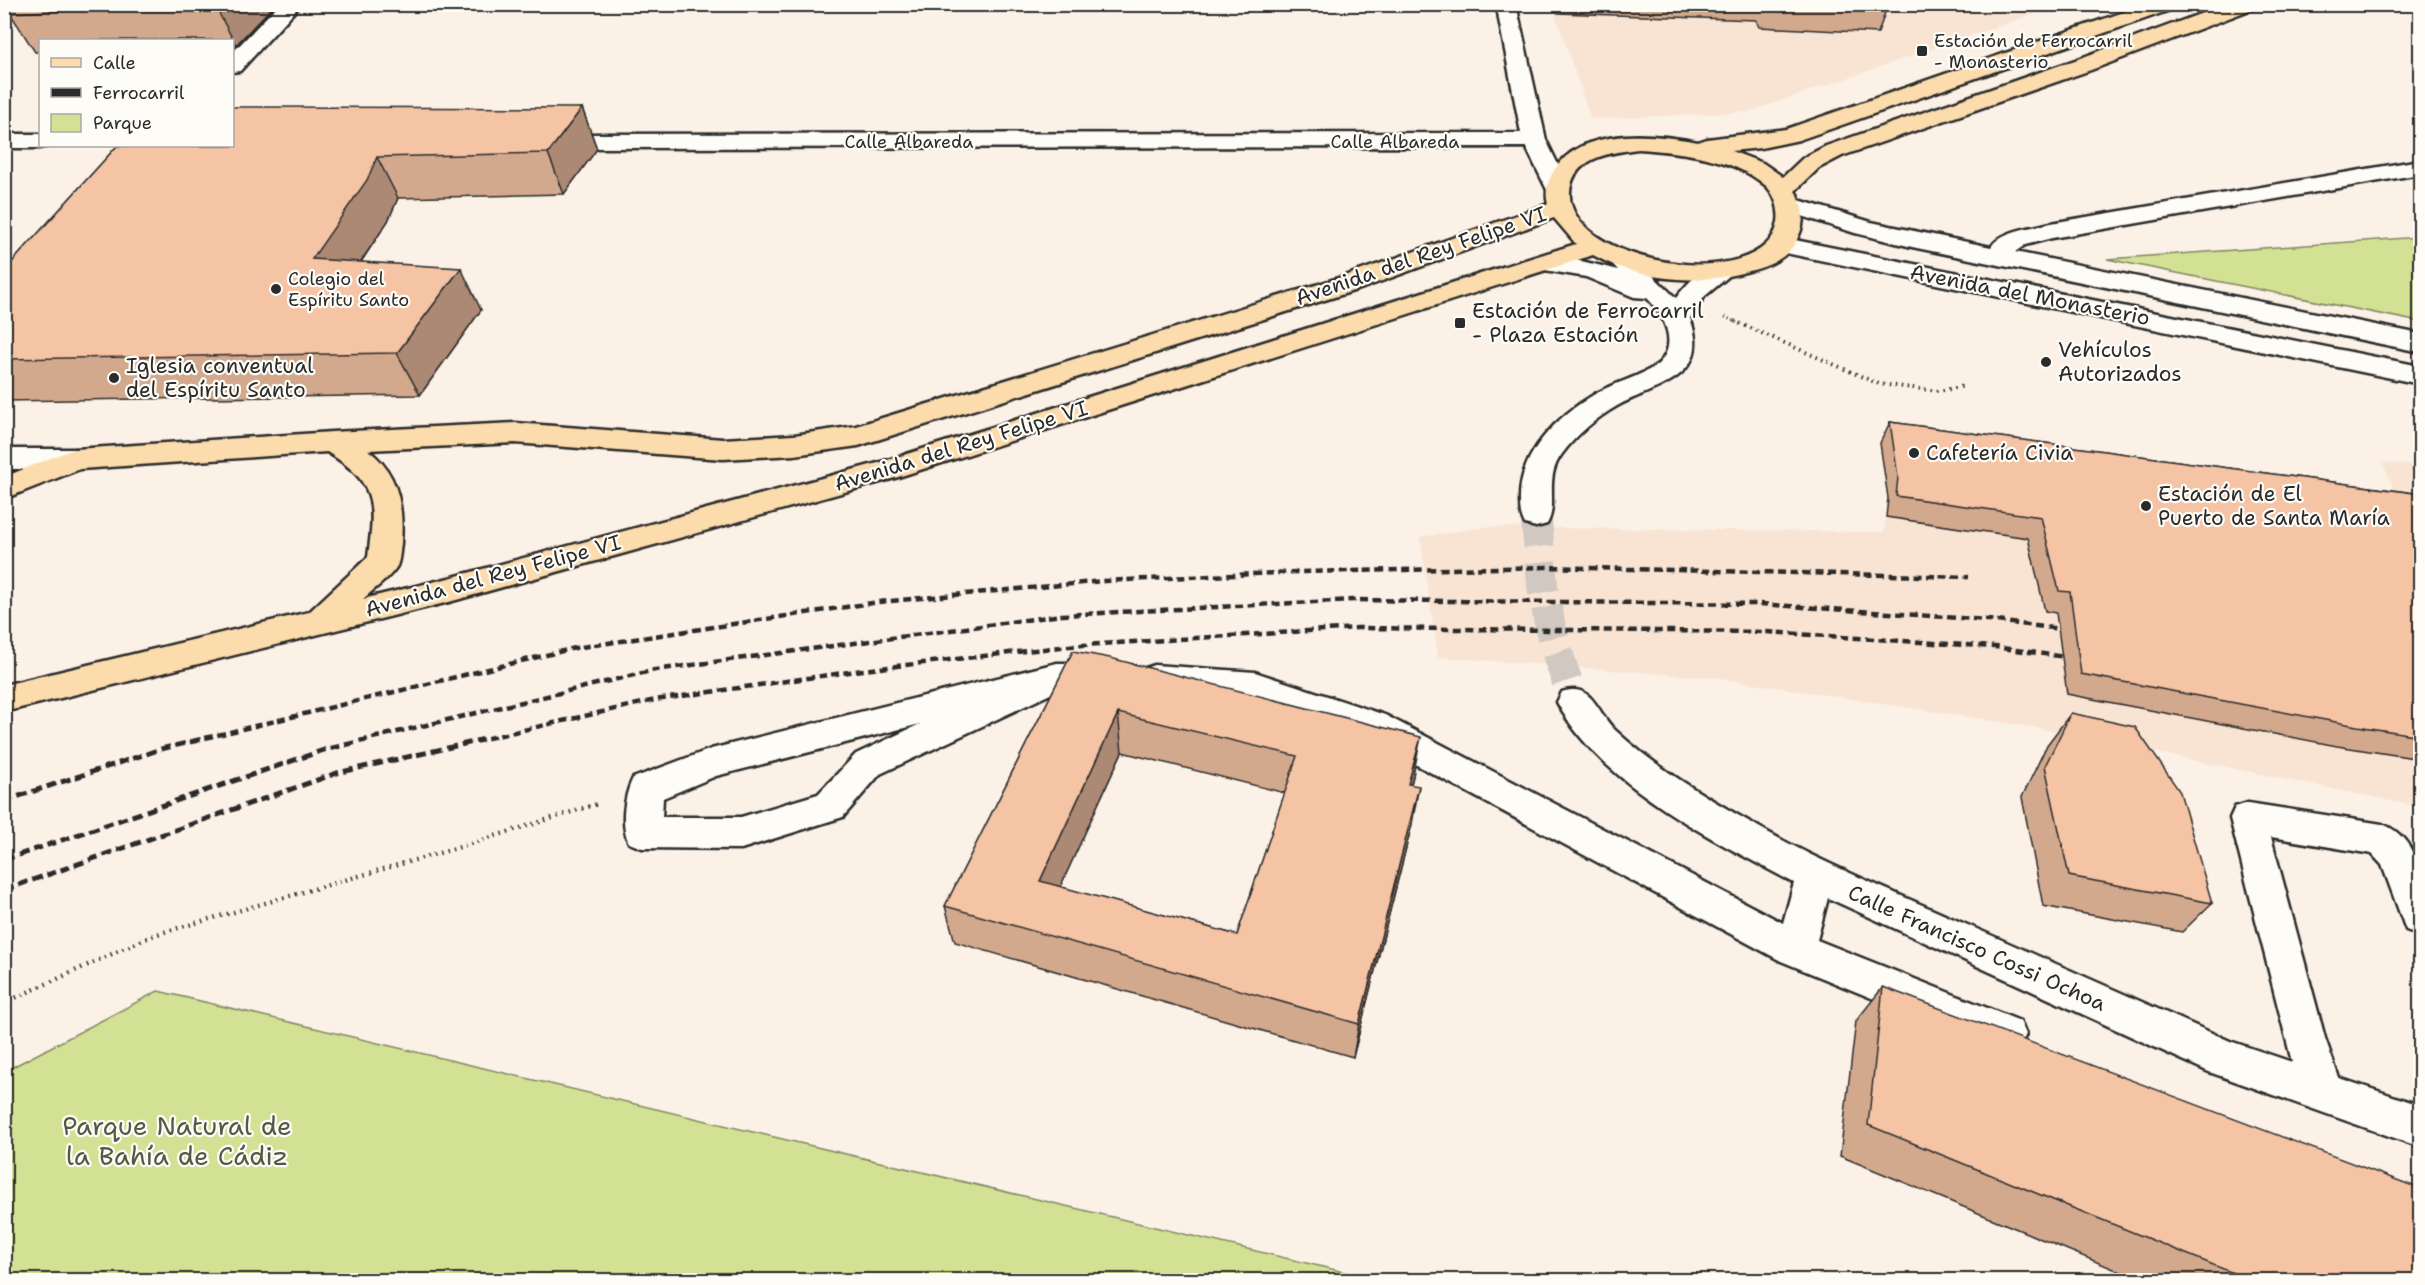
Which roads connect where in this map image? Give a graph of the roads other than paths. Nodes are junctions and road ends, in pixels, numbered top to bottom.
1 (291, 4) edge
2 (1506, 4) edge
3 (2169, 4) edge
4 (2248, 4) edge
5 (234, 64) edge
6 (1534, 140) junction
7 (4, 141) edge
8 (39, 141) edge
9 (526, 141) edge
10 (1696, 147) junction
11 (2421, 167) edge
12 (1558, 197) junction
13 (1786, 198) junction
14 (1780, 245) junction
15 (1608, 252) junction
16 (2001, 257) junction
17 (1542, 263) junction
18 (1722, 271) junction
19 (1672, 311) junction
20 (2421, 343) edge
21 (2421, 375) edge
22 (332, 442) junction
23 (4, 459) edge
24 (76, 459) junction
25 (4, 489) edge
26 (1536, 516) tunnel mouth
27 (320, 621) junction
28 (1057, 676) junction
29 (4, 699) edge
30 (1574, 702) tunnel mouth
31 (1815, 875) junction
32 (2421, 918) edge
33 (1795, 949) junction
34 (2038, 1047) edge
35 (2323, 1092) junction
36 (2421, 1126) edge

1 - 5 street
2 - 6 street
3 - 10 main road
4 - 13 main road
6 - 9 street, Calle Albareda
6 - 12 street
7 - 8 street
10 - 12 main road
10 - 13 main road
11 - 16 street
12 - 15 main road
12 - 22 main road, Avenida del Rey Felipe VI
13 - 14 main road
13 - 16 street, Avenida del Monasterio
14 - 18 main road
14 - 21 street, Avenida del Monasterio
15 - 17 main road, Avenida del Rey Felipe VI
15 - 18 main road
15 - 19 street
16 - 20 street, Avenida del Monasterio
17 - 19 street
17 - 27 main road, Avenida del Rey Felipe VI
18 - 19 street
19 - 26 street
22 - 24 main road, Avenida del Rey Felipe VI
22 - 27 main road
23 - 24 street
24 - 25 main road, Avenida del Rey Felipe VI
27 - 29 main road, Avenida del Rey Felipe VI
28 - 28 street
28 - 33 street
30 - 31 street, Calle Francisco Cossi Ochoa
31 - 33 street
31 - 35 street, Calle Francisco Cossi Ochoa
32 - 35 street
33 - 34 street
35 - 36 street, Calle Francisco Cossi Ochoa

